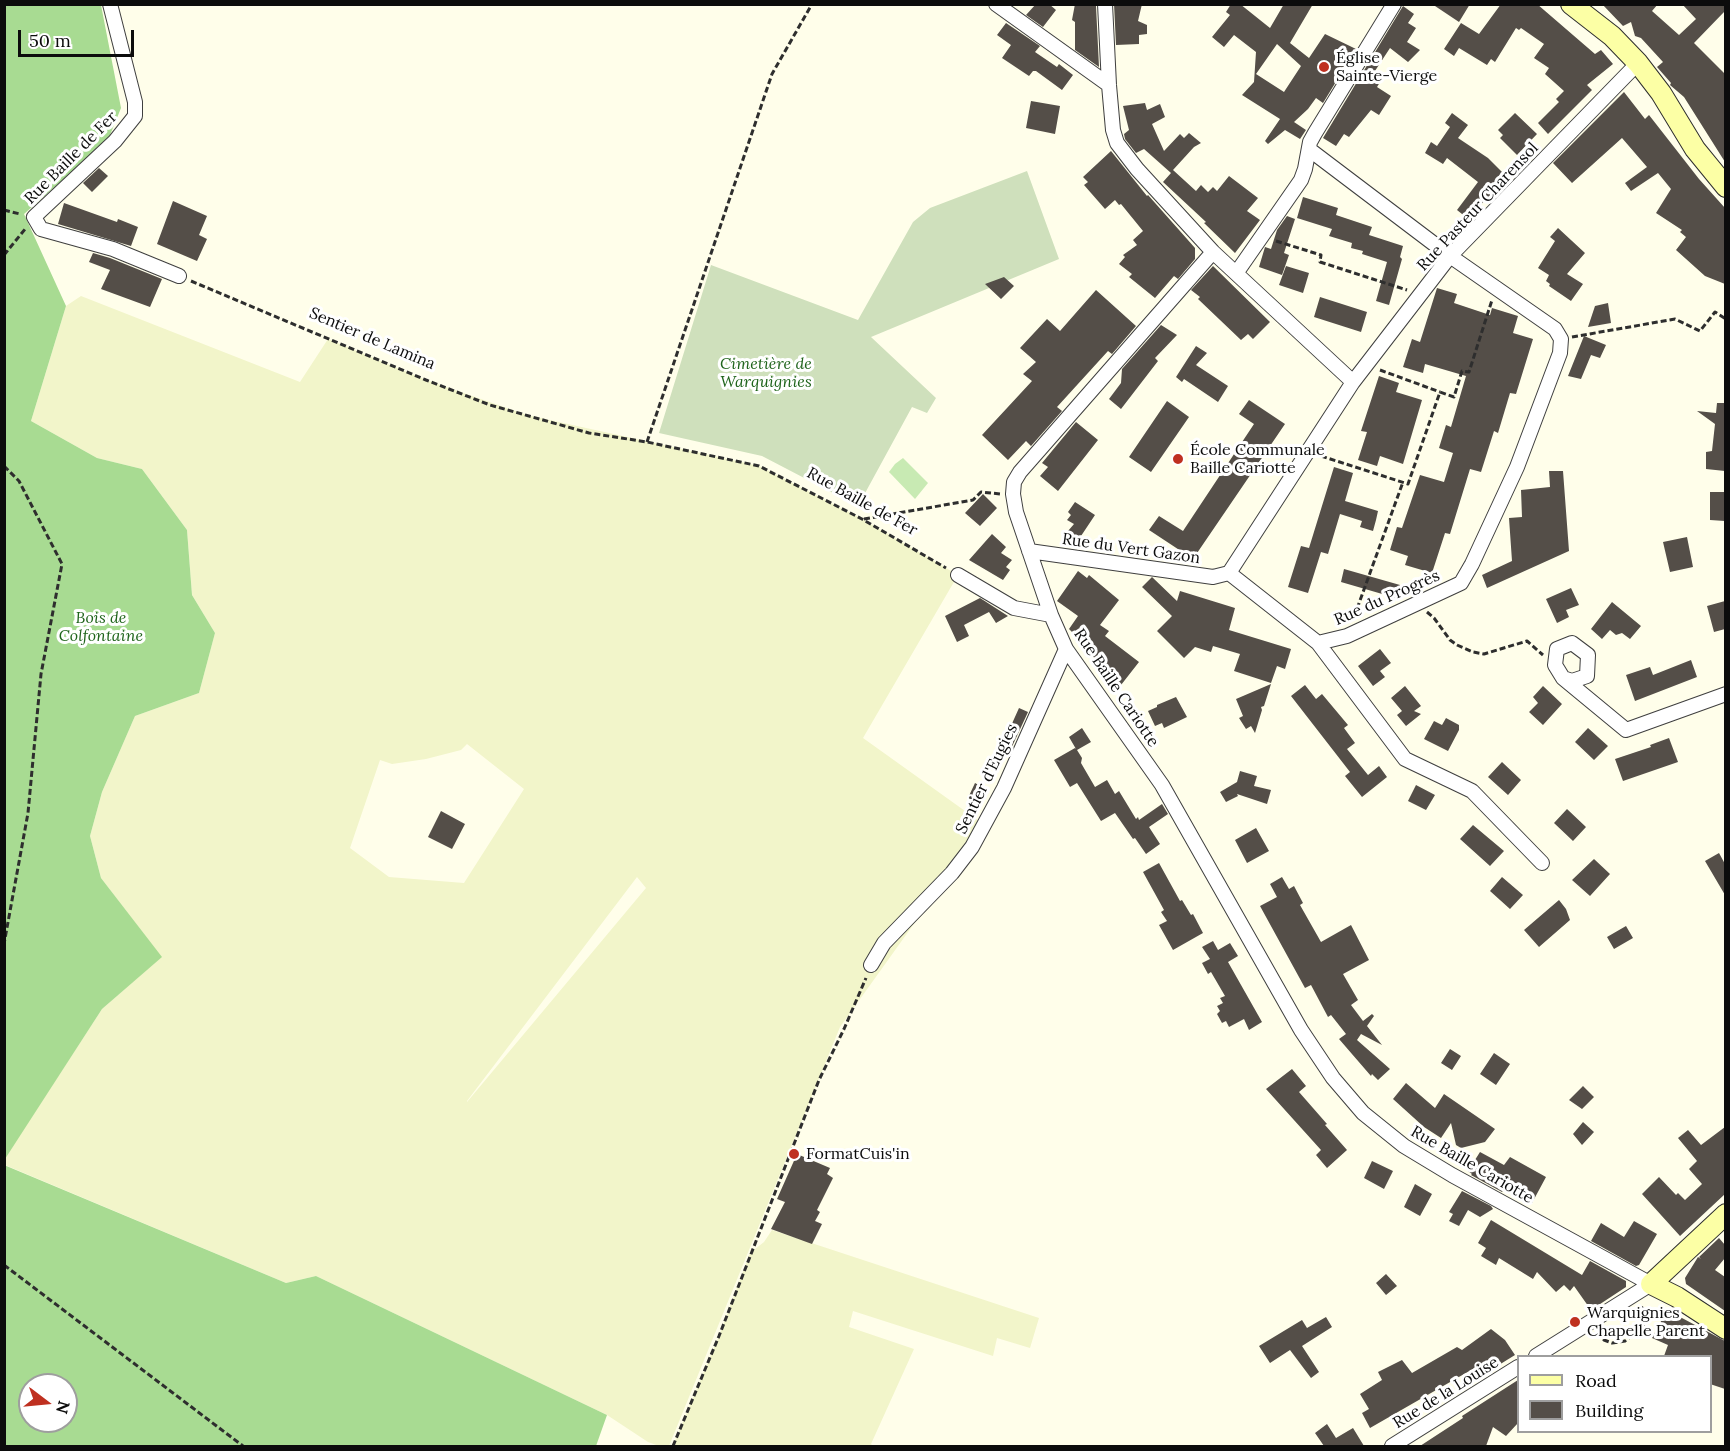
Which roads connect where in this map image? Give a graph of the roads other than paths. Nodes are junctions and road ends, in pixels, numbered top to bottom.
1 (110, 4) edge
2 (996, 4) edge
3 (1105, 4) edge
4 (1394, 4) edge
5 (1571, 4) edge
6 (1638, 63) junction
7 (1109, 85) junction
8 (1310, 150) junction
9 (1725, 187) edge
10 (1213, 252) junction
11 (1450, 256) junction
12 (1237, 272) junction
13 (178, 276) road end
14 (1353, 382) junction
15 (1029, 551) junction
16 (1229, 573) junction
17 (958, 575) road end
18 (1051, 615) junction
19 (1318, 643) junction
20 (1066, 650) junction
21 (1563, 678) junction
22 (1725, 694) edge
23 (1542, 863) dead end
24 (871, 965) road end
25 (1725, 1214) edge
26 (1651, 1284) junction
27 (1725, 1329) edge
28 (1538, 1355) edge
29 (1517, 1368) edge
30 (1392, 1446) edge

1 - 13 street, Rue Baille de Fer
2 - 7 street
3 - 7 street
4 - 8 street
5 - 6 street
6 - 9 street
6 - 11 street, Rue Pasteur Charensol
7 - 10 street
8 - 11 street
8 - 12 street
10 - 12 street
10 - 15 street, Rue Baille Cariotte
11 - 14 street, Rue Pasteur Charensol
11 - 19 street, Rue du Progrès
12 - 14 street
14 - 16 street, Rue Pasteur Charensol
15 - 16 street, Rue du Vert Gazon
15 - 18 street, Rue Baille Cariotte
16 - 19 street
17 - 18 street
18 - 20 street, Rue Baille Cariotte
19 - 23 street
20 - 24 street, Sentier d'Eugies
20 - 26 street, Rue Baille Cariotte
21 - 21 street
21 - 22 street
25 - 26 street
26 - 27 street
26 - 28 street
29 - 30 street, Rue de la Louise

